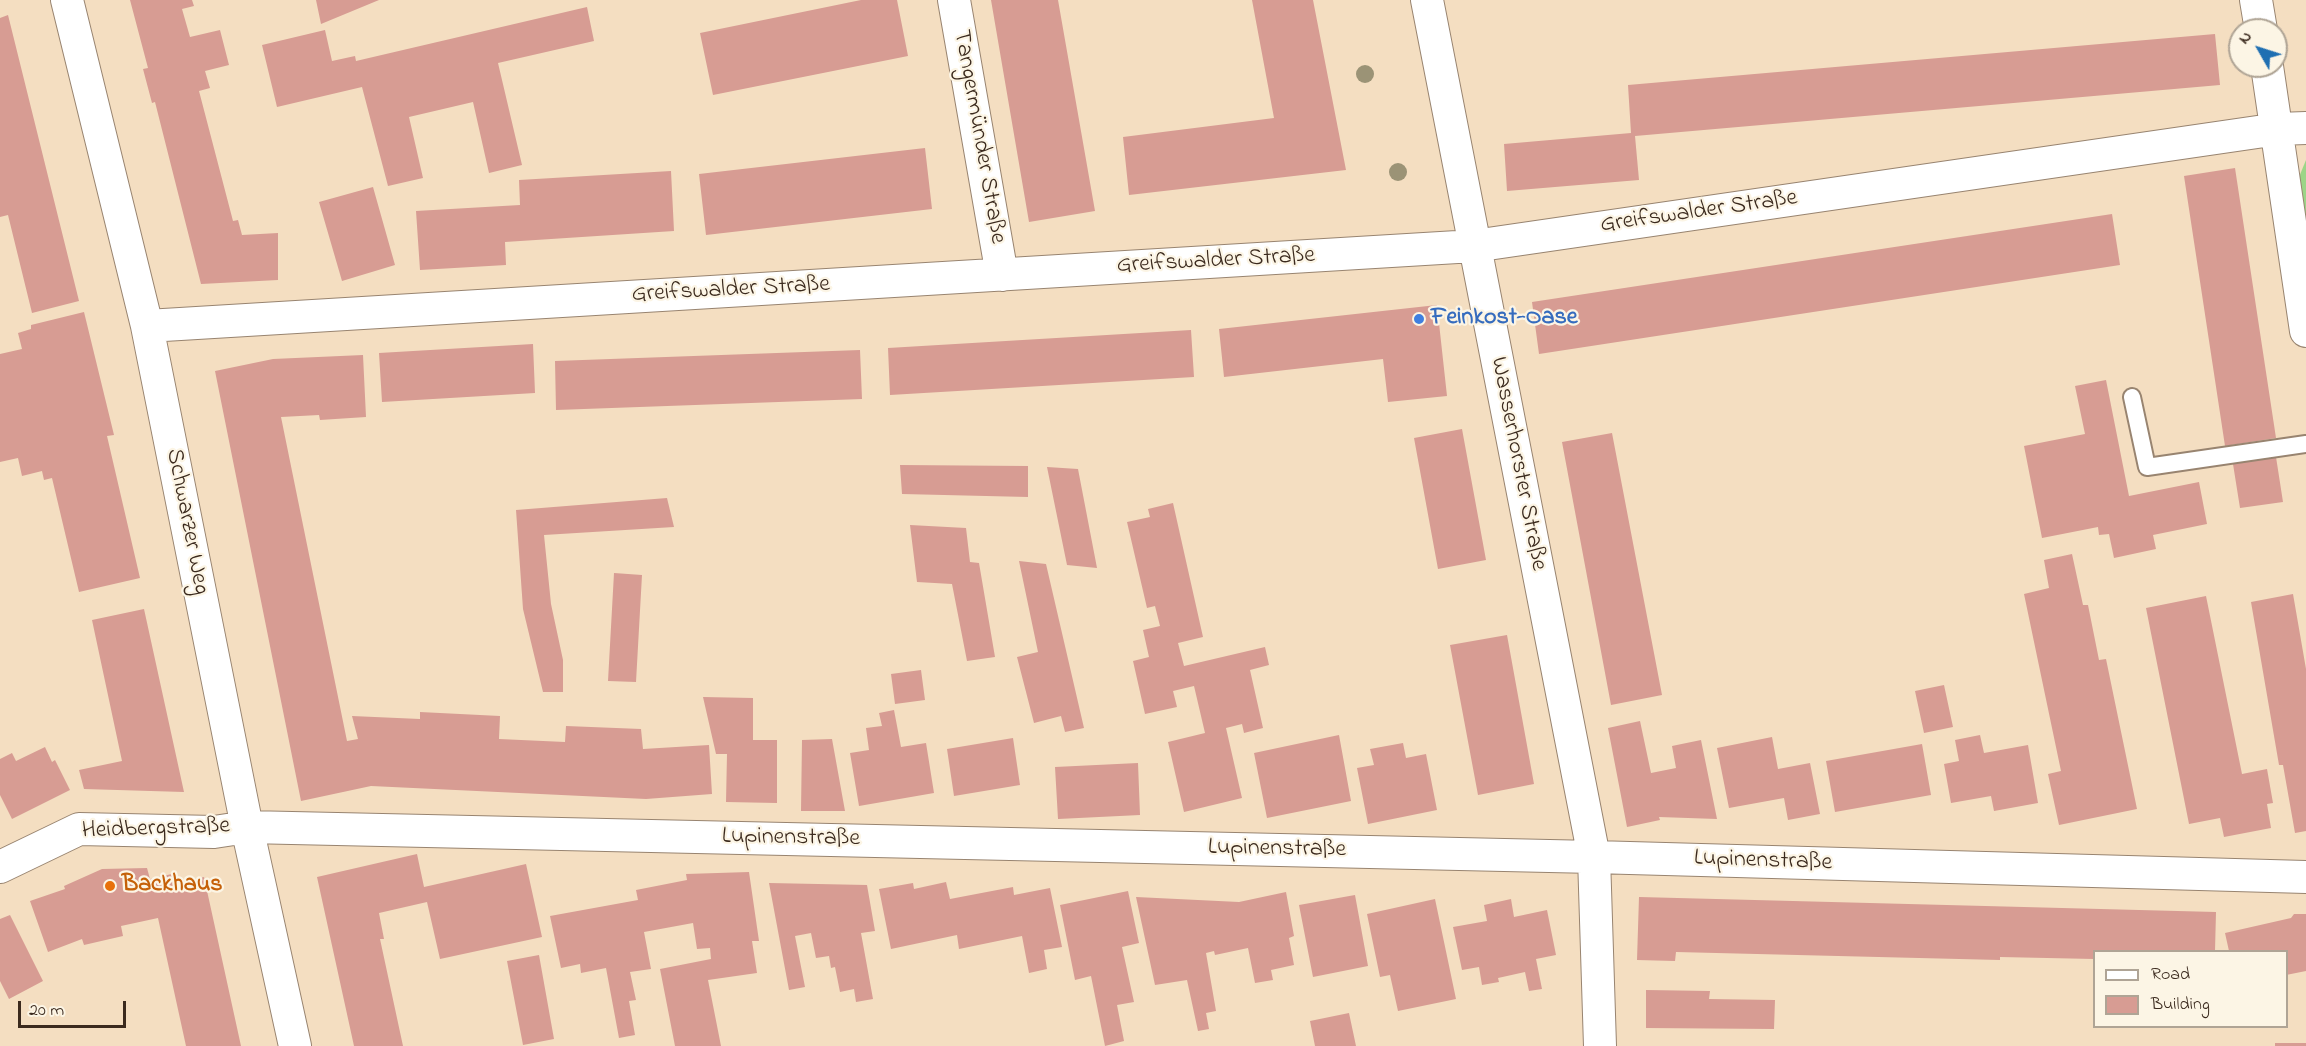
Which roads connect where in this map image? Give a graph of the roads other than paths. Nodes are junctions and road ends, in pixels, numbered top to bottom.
1 (67, 0) edge
2 (954, 0) edge
3 (1427, 0) edge
4 (2256, 0) edge
5 (2259, 18) edge
6 (2272, 78) edge
7 (2292, 128) edge
8 (1474, 246) junction
9 (1002, 275) junction
10 (147, 327) junction
11 (2306, 331) edge
12 (2132, 397) dead end
13 (2306, 444) edge
14 (247, 827) junction
15 (1594, 857) junction
16 (0, 867) edge
17 (2306, 877) edge
18 (295, 1046) edge
19 (1600, 1046) edge

1 - 10 street, Schwarzer Weg
2 - 9 street, Tangermünder Straße
3 - 8 street, Wasserhorster Straße
4 - 5 street
6 - 7 street
7 - 8 street, Greifswalder Straße
7 - 11 street
8 - 9 street, Greifswalder Straße
8 - 15 street, Wasserhorster Straße
9 - 10 street, Greifswalder Straße
10 - 14 street, Schwarzer Weg
12 - 13 lane
14 - 15 street, Lupinenstraße
14 - 16 street, Heidbergstraße
14 - 18 street, Schwarzer Weg
15 - 17 street, Lupinenstraße
15 - 19 street, Wasserhorster Straße

